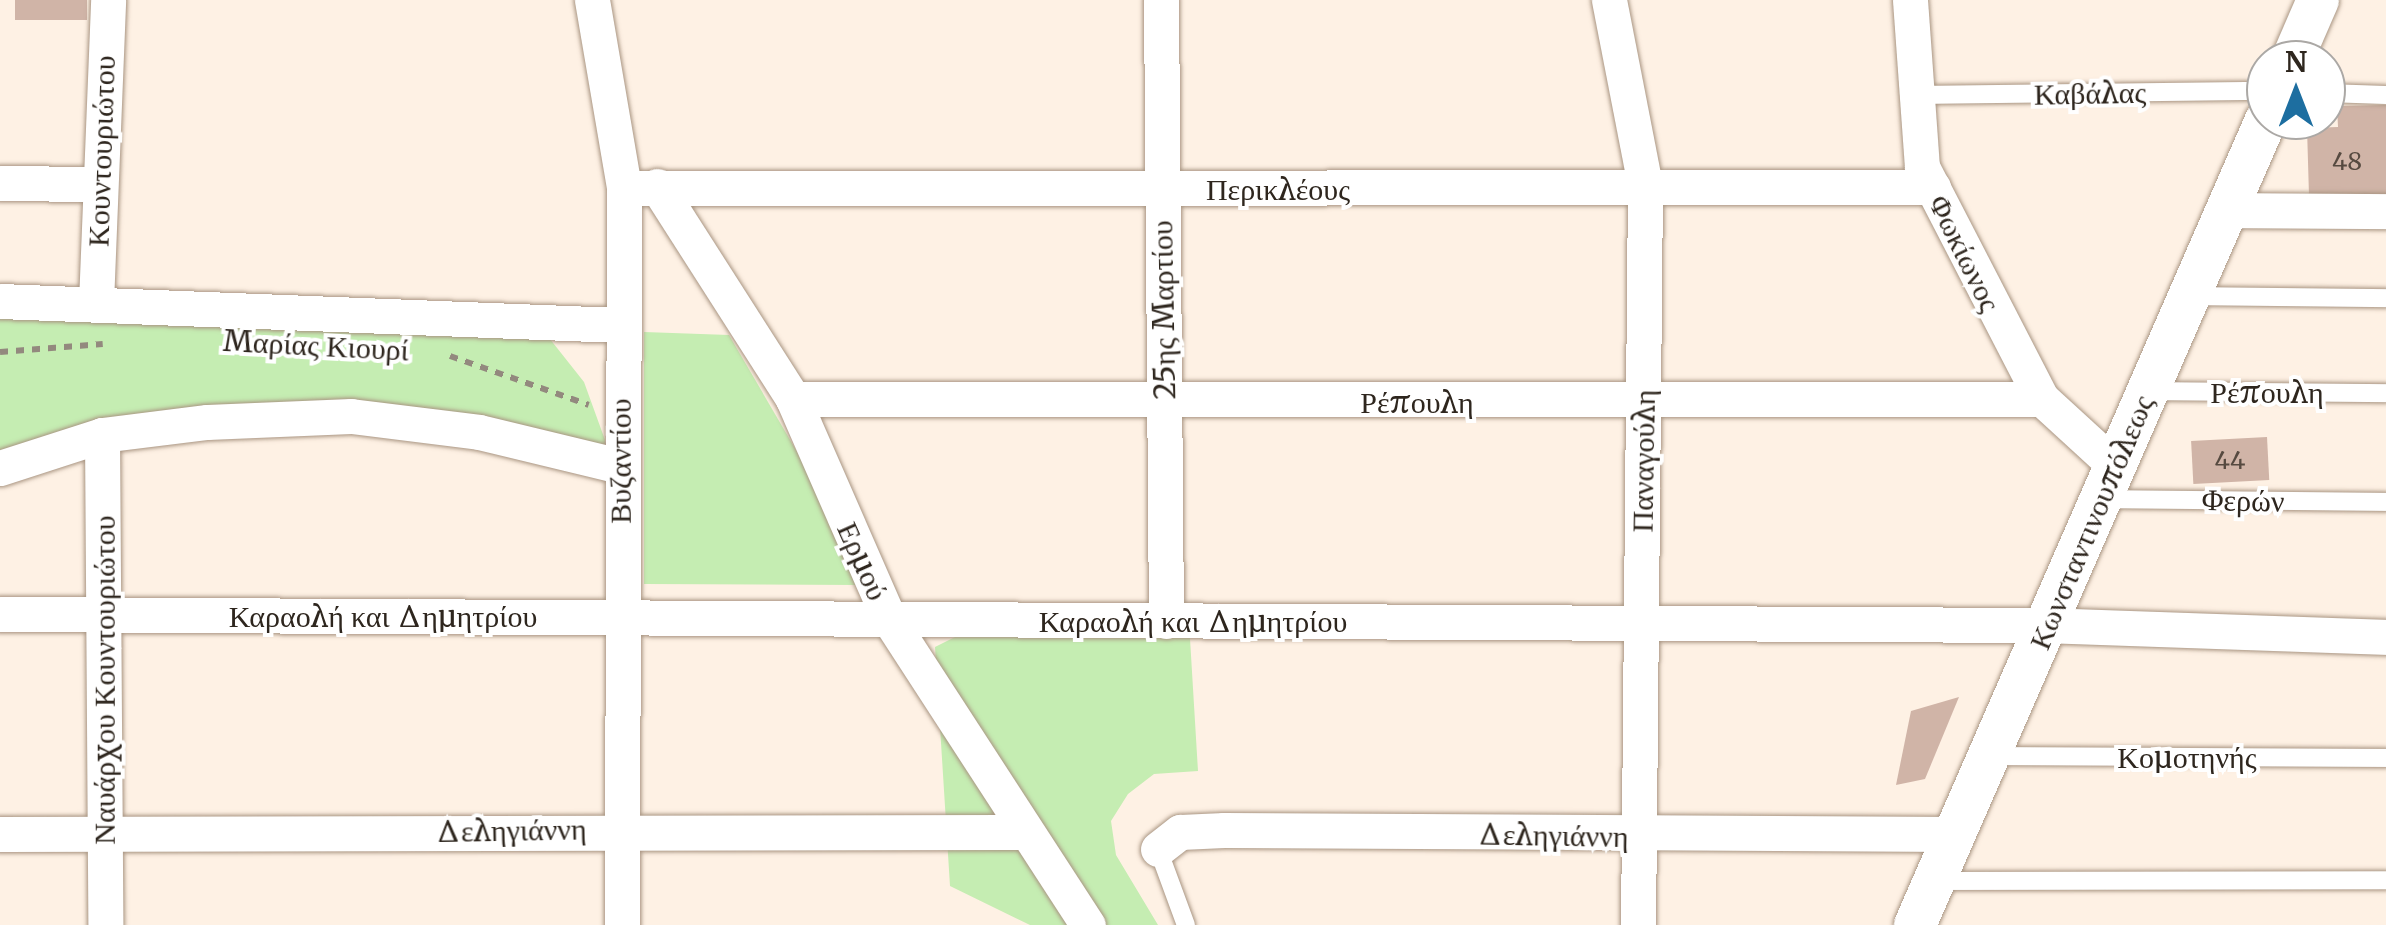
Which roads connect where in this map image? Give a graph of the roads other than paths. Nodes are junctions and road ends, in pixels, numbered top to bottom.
1 (108, 0) edge
2 (592, 0) edge
3 (1161, 0) edge
4 (1609, 0) edge
5 (1910, 0) edge
6 (2318, 0) edge
7 (2301, 40) edge
8 (2246, 92) edge
9 (2346, 94) edge
10 (2386, 95) edge
11 (1914, 96) junction
12 (2257, 140) edge
13 (0, 183) edge
14 (99, 184) junction
15 (1644, 186) junction
16 (640, 187) junction
17 (1932, 188) junction
18 (1162, 190) junction
19 (2227, 210) junction
20 (2386, 211) edge
21 (2190, 296) junction
22 (2386, 298) edge
23 (0, 302) edge
24 (96, 303) junction
25 (620, 326) junction
26 (2148, 391) junction
27 (2386, 392) edge
28 (792, 399) junction
29 (2042, 399) junction
30 (1164, 401) junction
31 (1644, 402) junction
32 (102, 435) junction
33 (620, 466) junction
34 (0, 468) edge
35 (2108, 482) junction
36 (2386, 502) edge
37 (0, 614) edge
38 (104, 614) junction
39 (619, 618) junction
40 (889, 619) junction
41 (1166, 620) junction
42 (1639, 623) junction
43 (2046, 625) junction
44 (2386, 637) edge
45 (1989, 756) junction
46 (2386, 758) edge
47 (622, 828) junction
48 (1022, 832) junction
49 (0, 834) edge
50 (104, 834) junction
51 (1955, 834) junction
52 (1638, 836) junction
53 (1158, 850) joint
54 (2386, 880) edge
55 (1934, 881) junction
56 (105, 925) edge
57 (622, 925) edge
58 (1088, 925) edge
59 (1186, 925) edge
60 (1638, 925) edge
61 (1916, 925) edge

1 - 14 street, Κουντουριώτου
2 - 16 street, Βυζαντίου
3 - 18 street, 25ης Μαρτίου
4 - 15 street, Παναγούλη
5 - 11 street, Φωκίωνος
6 - 7 street
8 - 11 lane, Καβάλας
9 - 10 lane
11 - 17 street, Φωκίωνος
12 - 19 street, Κωνσταντινουπόλεως
13 - 14 street
14 - 24 street, Κουντουριώτου
15 - 17 street, Περικλέους
15 - 18 street, Περικλέους
15 - 31 street, Παναγούλη
16 - 18 street, Περικλέους
16 - 25 street, Βυζαντίου
16 - 28 street, Ερμού
17 - 29 street, Φωκίωνος
18 - 30 street, 25ης Μαρτίου
19 - 20 street
19 - 21 street, Κωνσταντινουπόλεως
21 - 22 lane
21 - 26 street, Κωνσταντινουπόλεως
23 - 24 street, Μαρίας Κιουρί
24 - 25 street, Μαρίας Κιουρί
25 - 33 street, Βυζαντίου
26 - 27 lane, Ρέπουλη
26 - 35 street, Κωνσταντινουπόλεως
28 - 30 street, Ρέπουλη
28 - 40 street, Ερμού
29 - 31 street, Ρέπουλη
29 - 35 street, Φωκίωνος
30 - 31 street, Ρέπουλη
30 - 41 street, 25ης Μαρτίου
31 - 42 street, Παναγούλη
32 - 33 street
32 - 34 street
32 - 38 street, Ναυάρχου Κουντουριώτου
33 - 39 street, Βυζαντίου
35 - 36 lane, Φερών
35 - 43 street, Κωνσταντινουπόλεως
37 - 38 street, Καραολή και Δημητρίου
38 - 39 street, Καραολή και Δημητρίου
38 - 50 street, Ναυάρχου Κουντουριώτου
39 - 40 street, Καραολή και Δημητρίου
39 - 47 street, Βυζαντίου
40 - 41 street, Καραολή και Δημητρίου
40 - 48 street, Ερμού
41 - 42 street, Καραολή και Δημητρίου
42 - 43 street, Καραολή και Δημητρίου
42 - 52 street, Παναγούλη
43 - 44 street, Καραολή και Δημητρίου
43 - 45 street, Κωνσταντινουπόλεως
45 - 46 lane, Κομοτηνής
45 - 51 street, Κωνσταντινουπόλεως
47 - 48 street, Δεληγιάννη
47 - 50 street, Δεληγιάννη
47 - 57 street, Βυζαντίου
48 - 58 street, Ερμού
49 - 50 street, Δεληγιάννη
50 - 56 street, Ναυάρχου Κουντουριώτου
51 - 52 street, Δεληγιάννη
51 - 55 street, Κωνσταντινουπόλεως
52 - 53 street, Δεληγιάννη
52 - 60 street, Παναγούλη
53 - 59 lane
54 - 55 lane
55 - 61 street, Κωνσταντινουπόλεως

